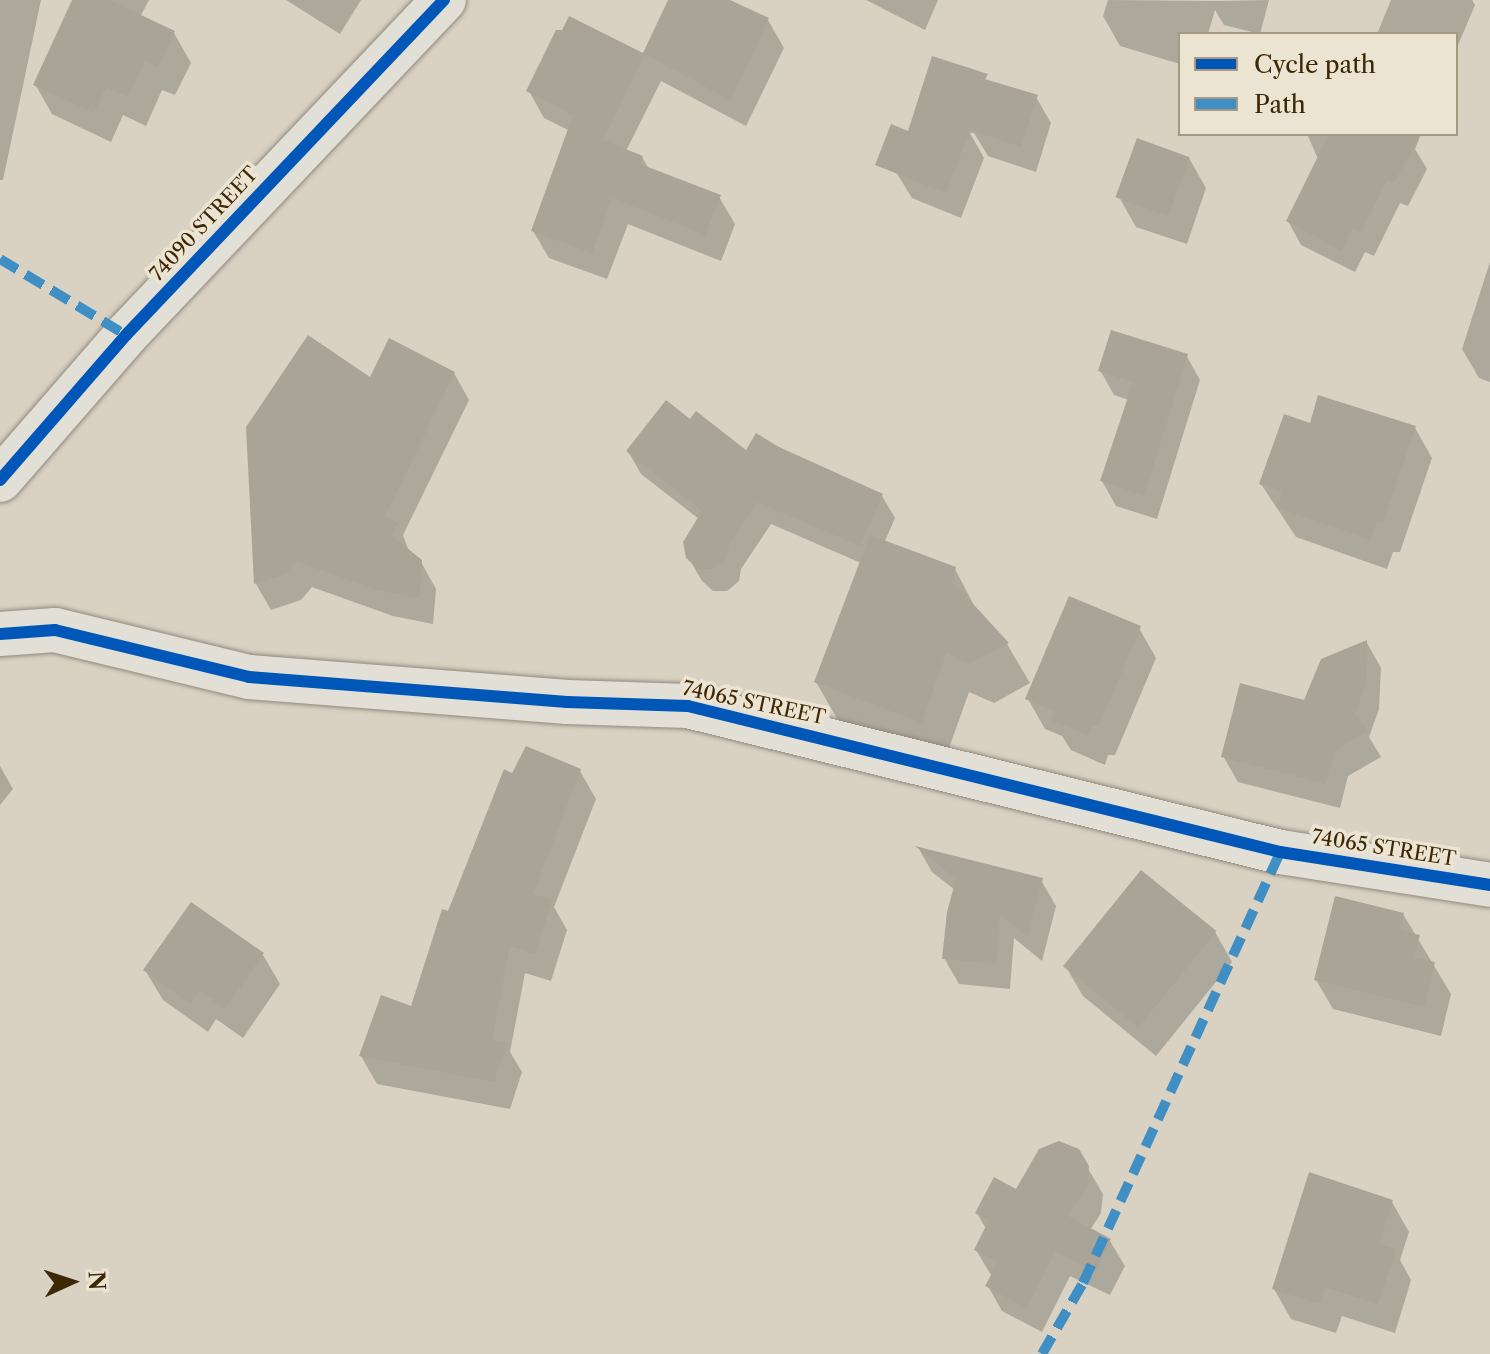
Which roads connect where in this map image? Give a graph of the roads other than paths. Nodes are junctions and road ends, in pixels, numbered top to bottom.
1 (444, 0) edge
2 (0, 480) edge
3 (0, 634) edge
4 (1490, 885) edge

1 - 2 street, 74090 STREET
3 - 4 street, 74065 STREET

